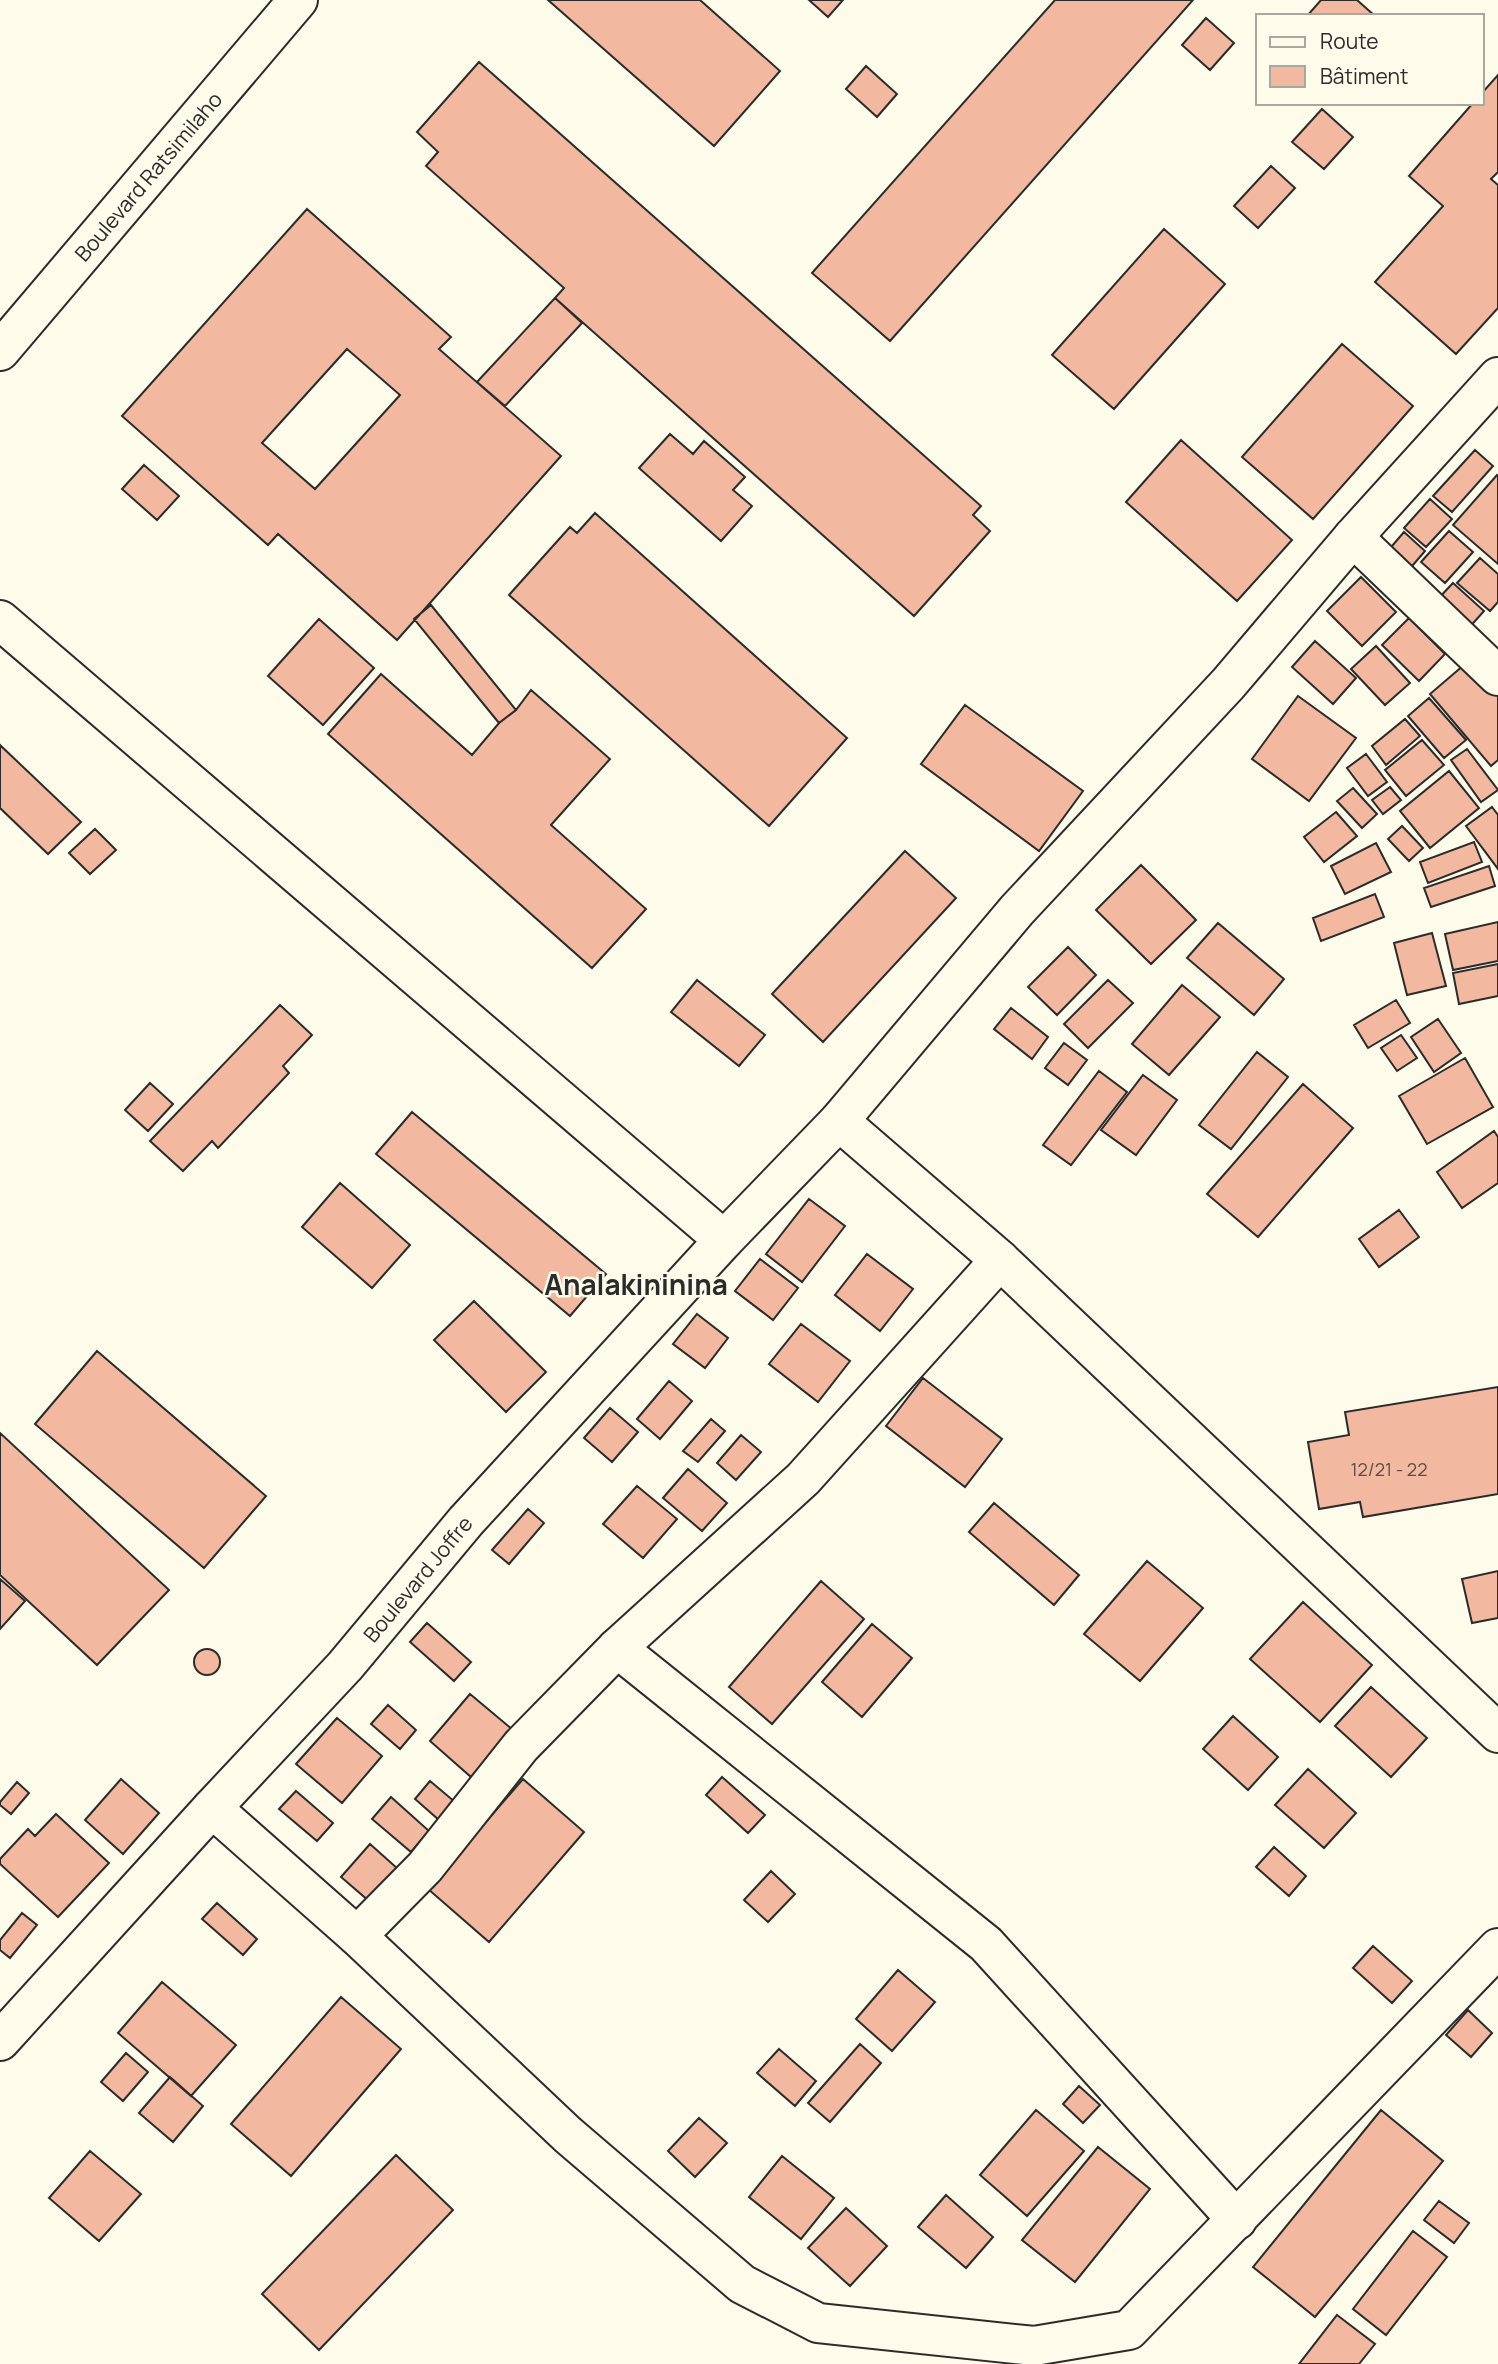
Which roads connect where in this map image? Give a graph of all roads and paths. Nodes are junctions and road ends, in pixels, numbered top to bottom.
1 (298, 0) edge
2 (0, 351) edge
3 (1498, 377) edge
4 (1353, 537) junction
5 (0, 620) edge
6 (1498, 676) edge
7 (839, 1121) junction
8 (724, 1240) junction
9 (1000, 1260) junction
10 (617, 1648) junction
11 (1498, 1732) edge
12 (212, 1808) junction
13 (357, 1936) junction
14 (1498, 1948) edge
15 (0, 2041) edge
16 (1237, 2220) junction

1 - 2 street, Boulevard Ratsimilaho
3 - 4 street, Boulevard Joffre
4 - 6 street
4 - 7 street, Boulevard Joffre
5 - 8 street
7 - 8 street, Boulevard Joffre
7 - 9 street
8 - 12 street, Boulevard Joffre
9 - 10 street
9 - 11 street
10 - 13 street
10 - 16 street
12 - 13 street
12 - 15 street, Boulevard Joffre
13 - 16 street
14 - 16 street

